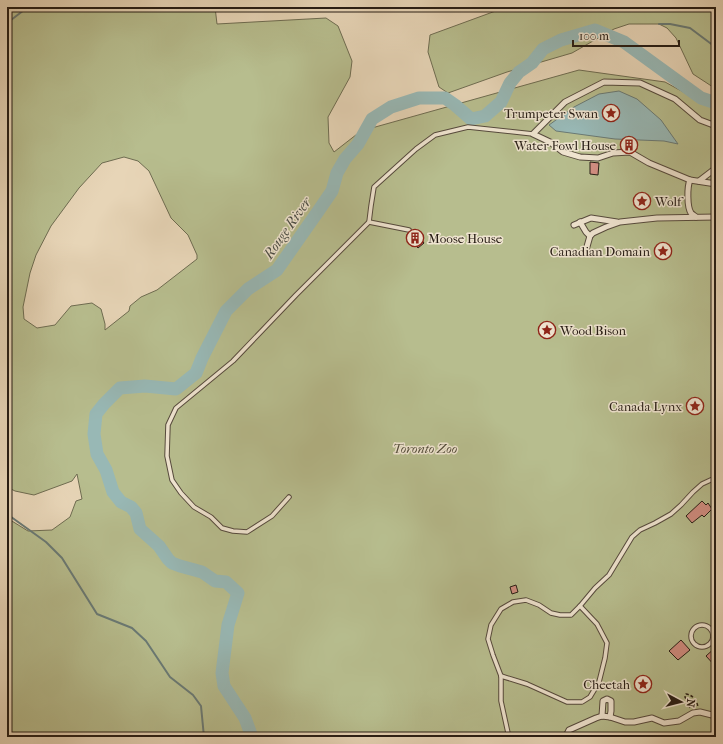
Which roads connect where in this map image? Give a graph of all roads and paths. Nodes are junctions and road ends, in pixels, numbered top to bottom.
1 (716, 126) edge
2 (533, 134) junction
3 (716, 168) edge
4 (690, 180) junction
5 (699, 181) junction
6 (716, 184) edge
7 (696, 217) junction
8 (716, 217) edge
9 (369, 222) junction
10 (580, 222) junction
11 (620, 222) junction
12 (574, 225) dead end
13 (409, 230) dead end
14 (590, 236) junction
15 (586, 250) dead end
16 (716, 477) edge
17 (289, 498) dead end
18 (580, 606) junction
19 (715, 634) edge
20 (502, 676) junction
21 (700, 712) junction
22 (693, 713) junction
23 (602, 716) junction
24 (716, 716) edge
25 (610, 717) junction
26 (508, 737) edge
27 (566, 737) edge

1 - 2 street
2 - 4 street
2 - 9 lane
3 - 5 street
4 - 5 street
4 - 7 street
5 - 6 street
7 - 8 street
7 - 11 street
9 - 13 lane
9 - 17 lane
10 - 11 street
10 - 12 street
10 - 14 street
11 - 14 street
14 - 15 street
16 - 18 lane
18 - 20 lane
18 - 20 lane
19 - 19 lane
20 - 26 lane
21 - 22 street
21 - 22 path
21 - 24 street
22 - 25 street
23 - 25 street
23 - 25 street
23 - 27 street

